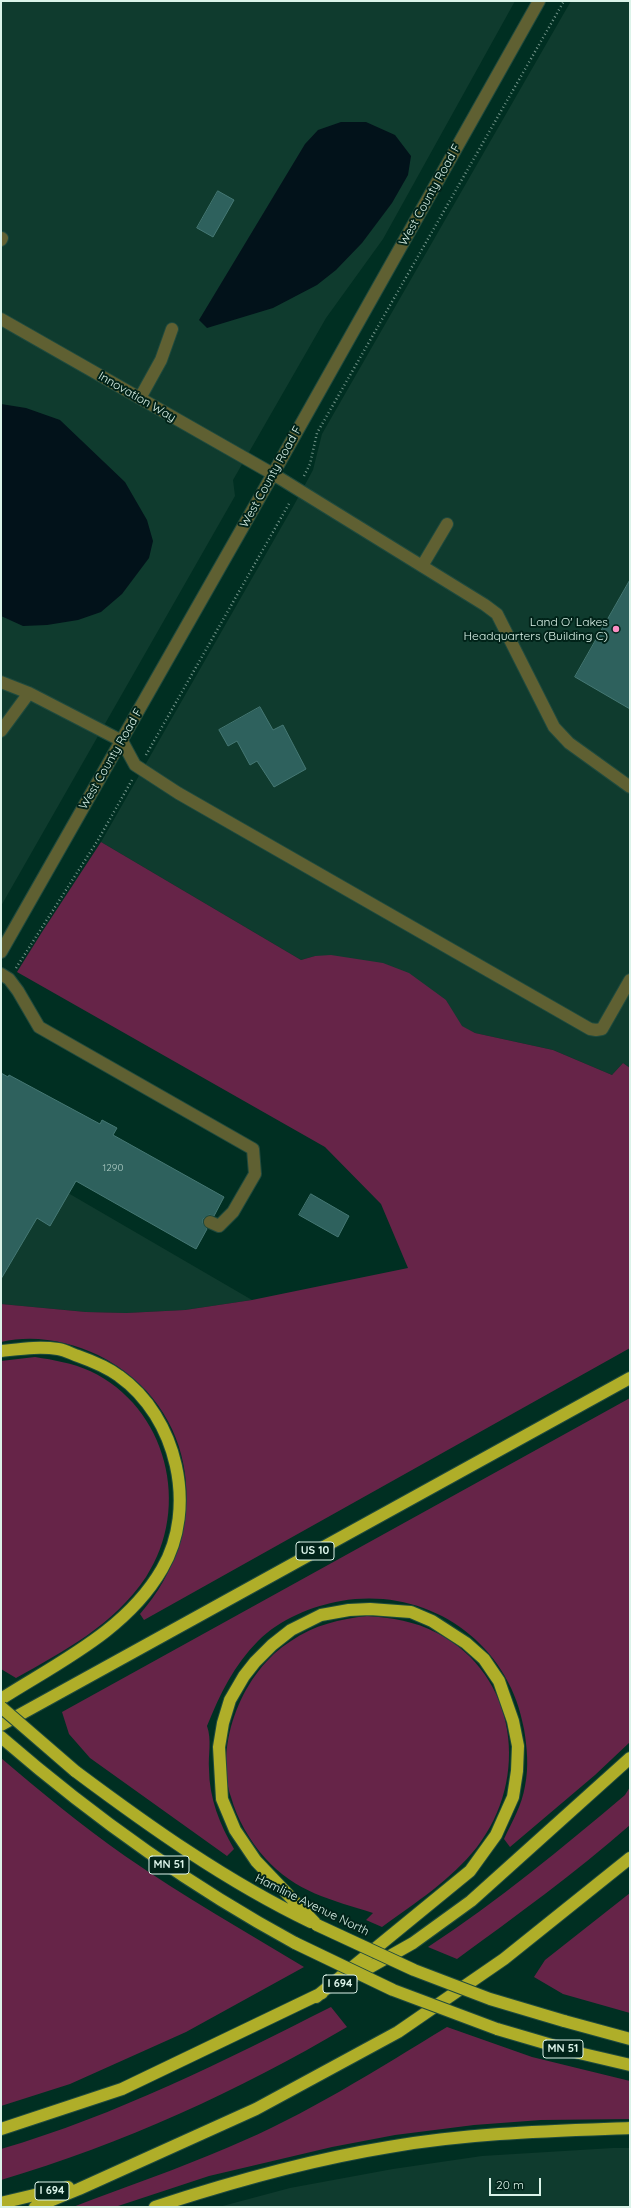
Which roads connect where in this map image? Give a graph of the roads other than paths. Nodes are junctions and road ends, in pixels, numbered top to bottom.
1 (539, 1) edge
2 (1, 319) edge
3 (172, 329) dead end
4 (140, 398) junction
5 (273, 474) junction
6 (447, 524) dead end
7 (422, 566) junction
8 (1, 682) edge
9 (29, 693) junction
10 (1, 731) edge
11 (122, 741) junction
12 (630, 787) edge
13 (1, 952) edge
14 (1, 974) edge
15 (630, 980) edge
16 (210, 1222) dead end
17 (1, 1351) edge
18 (630, 1378) edge
19 (1, 1699) edge
20 (1, 1706) edge
21 (1, 1726) edge
22 (1, 1737) edge
23 (630, 1758) edge
24 (630, 1858) edge
25 (317, 1925) junction
26 (316, 1997) junction
27 (630, 2039) edge
28 (630, 2065) edge
29 (630, 2128) edge
30 (1, 2129) edge
31 (102, 2179) junction
32 (1, 2204) edge
33 (35, 2207) edge
34 (155, 2207) edge

1 - 5 street, West County Road F
2 - 4 street, Innovation Way
3 - 4 street
4 - 5 street, Innovation Way
5 - 7 street, Innovation Way
5 - 11 street, West County Road F
6 - 7 street
7 - 12 street, Innovation Way
8 - 9 street
9 - 10 street
9 - 11 street
11 - 13 street, West County Road F
11 - 15 street
14 - 16 street
17 - 19 highway
18 - 21 highway, US 10
20 - 25 highway, Hamline Avenue North / MN 51, bridge
22 - 28 highway, MN 51, bridge
23 - 26 highway, I 694
24 - 31 highway, I 694
25 - 26 highway
25 - 27 highway, Hamline Avenue North / MN 51, bridge
26 - 30 highway, I 694
29 - 34 highway
31 - 32 highway, I 694
31 - 33 highway

